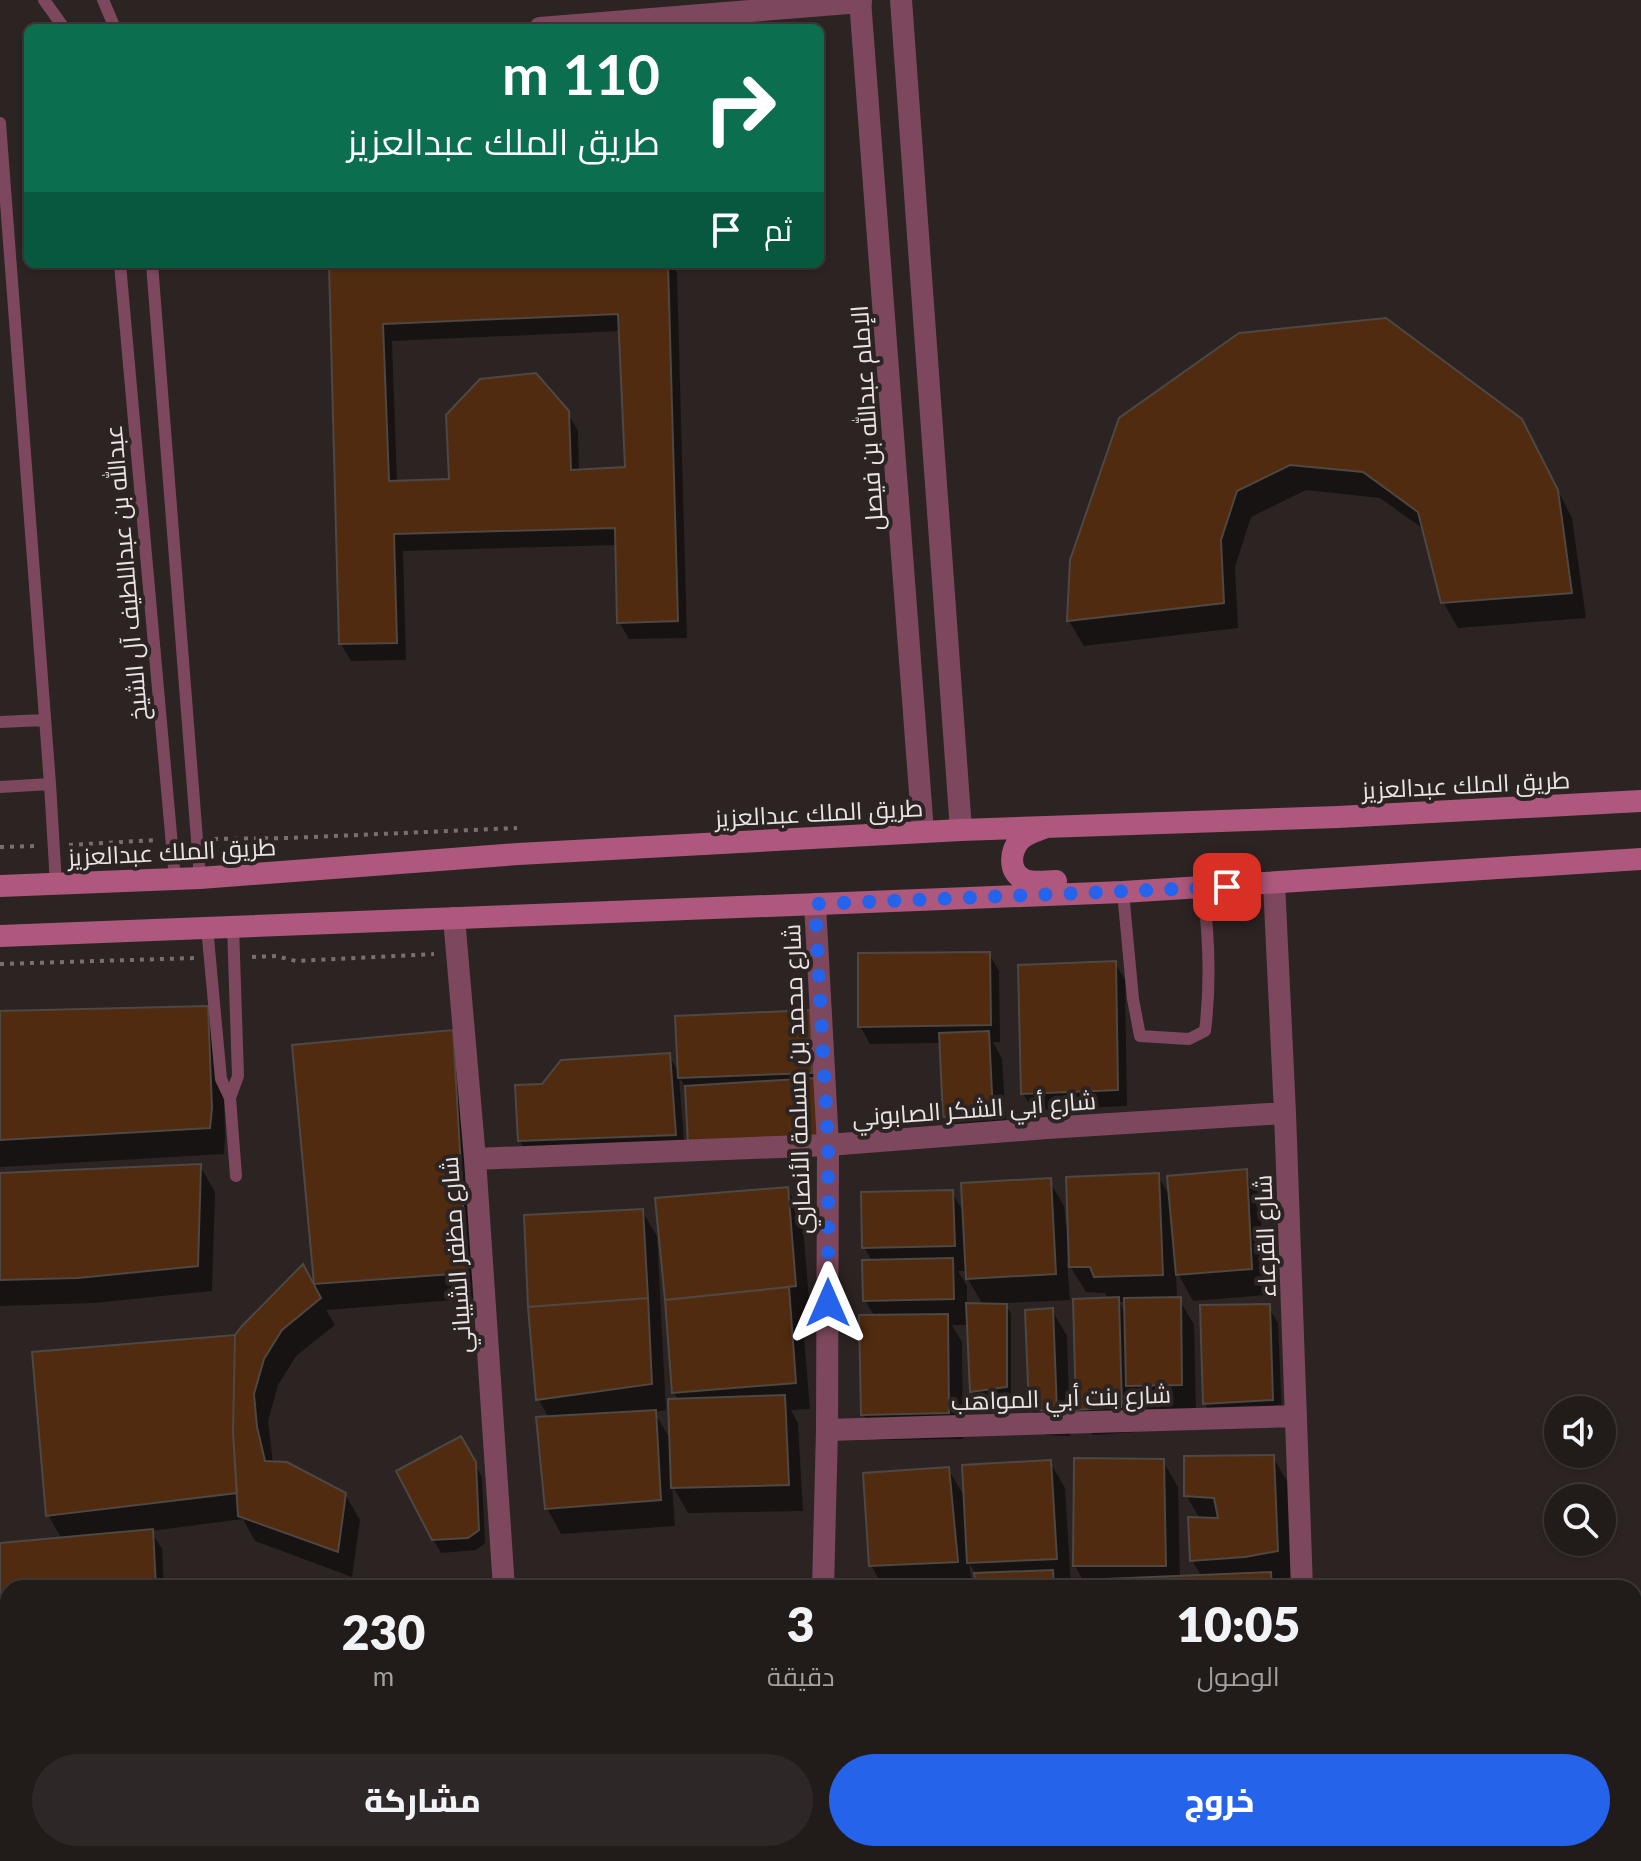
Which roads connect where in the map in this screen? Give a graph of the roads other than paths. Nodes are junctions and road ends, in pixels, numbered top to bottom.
1 (44, 0) edge
2 (103, 0) edge
3 (901, 0) edge
4 (860, 1) edge
5 (61, 24) edge
6 (113, 24) edge
7 (587, 24) edge
8 (0, 123) edge
9 (120, 268) edge
10 (152, 268) edge
11 (15, 328) junction
12 (0, 329) edge
13 (45, 720) junction
14 (0, 722) edge
15 (50, 784) junction
16 (0, 787) edge
17 (1641, 801) edge
18 (1045, 827) junction
19 (961, 830) junction
20 (923, 832) junction
21 (1641, 859) edge
22 (1427, 872) junction
23 (200, 878) junction
24 (175, 879) junction
25 (1274, 883) junction
26 (56, 884) junction
27 (0, 886) edge
28 (1203, 889) junction
29 (1123, 892) junction
30 (815, 904) junction
31 (454, 918) junction
32 (233, 926) junction
33 (207, 927) junction
34 (0, 936) edge
35 (230, 1098) junction
36 (1285, 1113) junction
37 (828, 1145) junction
38 (475, 1159) junction
39 (236, 1176) dead end
40 (1296, 1416) junction
41 (827, 1430) junction
42 (503, 1580) edge
43 (823, 1580) edge
44 (1302, 1580) edge

1 - 5 lane
2 - 6 lane
3 - 19 street
4 - 7 street
4 - 20 street, الإمام عبدالله بن فيصل
8 - 11 lane
9 - 24 lane, عبدالله بن عبداللطيف آل الشيخ
10 - 23 lane, عبدالله بن عبداللطيف آل الشيخ
11 - 12 lane
11 - 13 lane
13 - 14 lane
13 - 15 lane
15 - 16 lane
15 - 26 lane
17 - 18 main road, طريق الملك عبدالعزيز
18 - 19 main road, طريق الملك عبدالعزيز
18 - 22 main road
19 - 20 main road, طريق الملك عبدالعزيز
20 - 23 main road, طريق الملك عبدالعزيز
21 - 22 main road
22 - 25 main road
23 - 24 main road, طريق الملك عبدالعزيز
24 - 26 main road, طريق الملك عبدالعزيز
25 - 28 main road
25 - 36 street, شارع القرعاء
26 - 27 main road, طريق الملك عبدالعزيز
28 - 29 main road
28 - 29 lane
29 - 30 main road
30 - 31 main road
30 - 37 street, شارع محمد بن مسلمة الأنصاري
31 - 32 main road
31 - 38 street, شارع مظفر الشيباني
32 - 33 main road
32 - 35 lane
33 - 34 main road
33 - 35 lane
35 - 39 lane
36 - 37 street, شارع أبي الشكر الصابوني
36 - 40 street, شارع القرعاء
37 - 38 street, شارع أبي الشكر الصابوني
37 - 41 street, شارع محمد بن مسلمة الأنصاري
38 - 42 street, شارع مظفر الشيباني
40 - 41 street, شارع بنت أبي المواهب
40 - 44 street, شارع القرعاء
41 - 43 street, شارع محمد بن مسلمة الأنصاري

